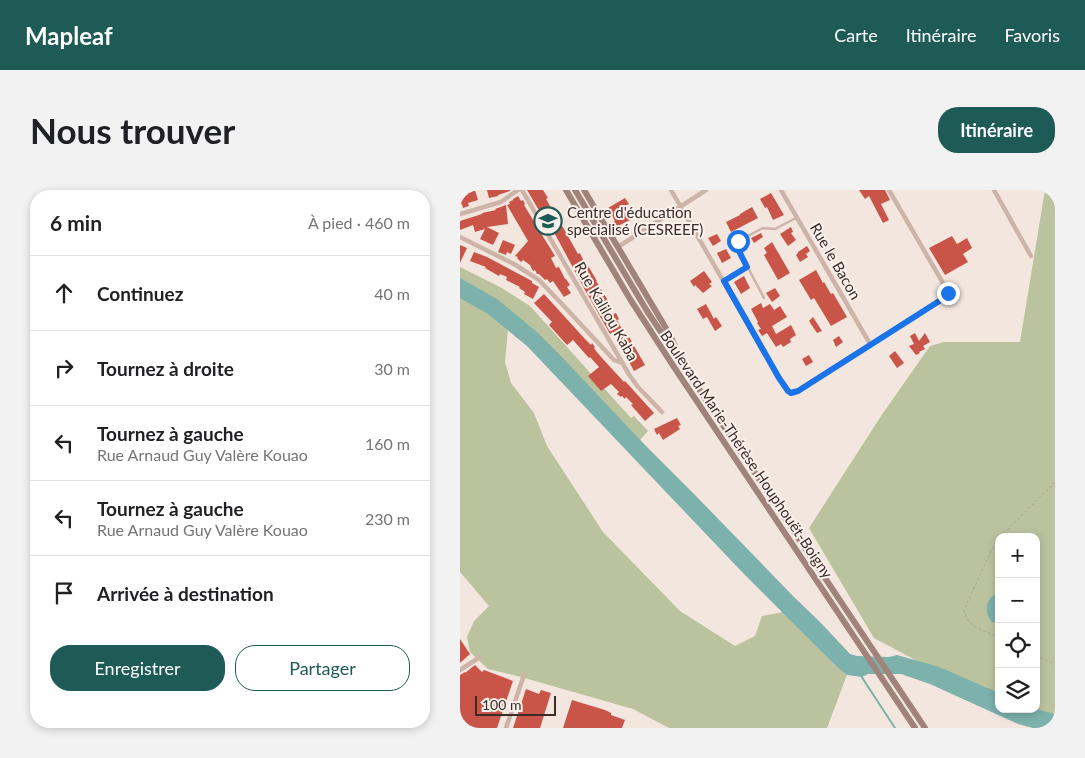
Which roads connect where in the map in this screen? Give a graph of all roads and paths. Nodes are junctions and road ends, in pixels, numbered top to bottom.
1 (520, 190) edge
2 (566, 190) edge
3 (575, 190) edge
4 (584, 190) edge
5 (670, 190) edge
6 (706, 190) edge
7 (781, 190) edge
8 (889, 190) edge
9 (994, 190) edge
10 (681, 206) junction
11 (460, 214) edge
12 (796, 217) junction
13 (460, 237) edge
14 (618, 247) junction
15 (1031, 256) dead end
16 (747, 267) junction
17 (724, 281) junction
18 (764, 298) dead end
19 (870, 344) junction
20 (680, 360) junction
21 (623, 364) junction
22 (662, 412) dead end
23 (1055, 482) edge
24 (1003, 533) edge
25 (995, 544) edge
26 (995, 635) edge
27 (480, 657) dead end
28 (1040, 658) edge
29 (1055, 664) edge
30 (460, 670) edge
31 (524, 675) dead end
32 (506, 728) edge
33 (915, 728) edge
34 (925, 728) edge

1 - 11 street
1 - 21 street, Rue Kalilou Kaba
2 - 33 main road, Boulevard Marie-Thérèse Houphouët-Boigny
3 - 20 main road, Boulevard Marie-Thérèse Houphouët-Boigny
4 - 14 main road
5 - 10 street
6 - 10 street
7 - 12 street, Rue le Bacon
8 - 19 street
9 - 15 street
10 - 14 street
10 - 17 street
12 - 16 lane
12 - 19 street, Rue le Bacon
13 - 21 street
14 - 20 main road
16 - 17 lane
16 - 18 lane
17 - 19 street
20 - 34 main road, Boulevard Marie-Thérèse Houphouët-Boigny
21 - 22 street, Rue Kalilou Kaba
23 - 24 path
25 - 26 path
27 - 30 street
28 - 29 path
31 - 32 street

